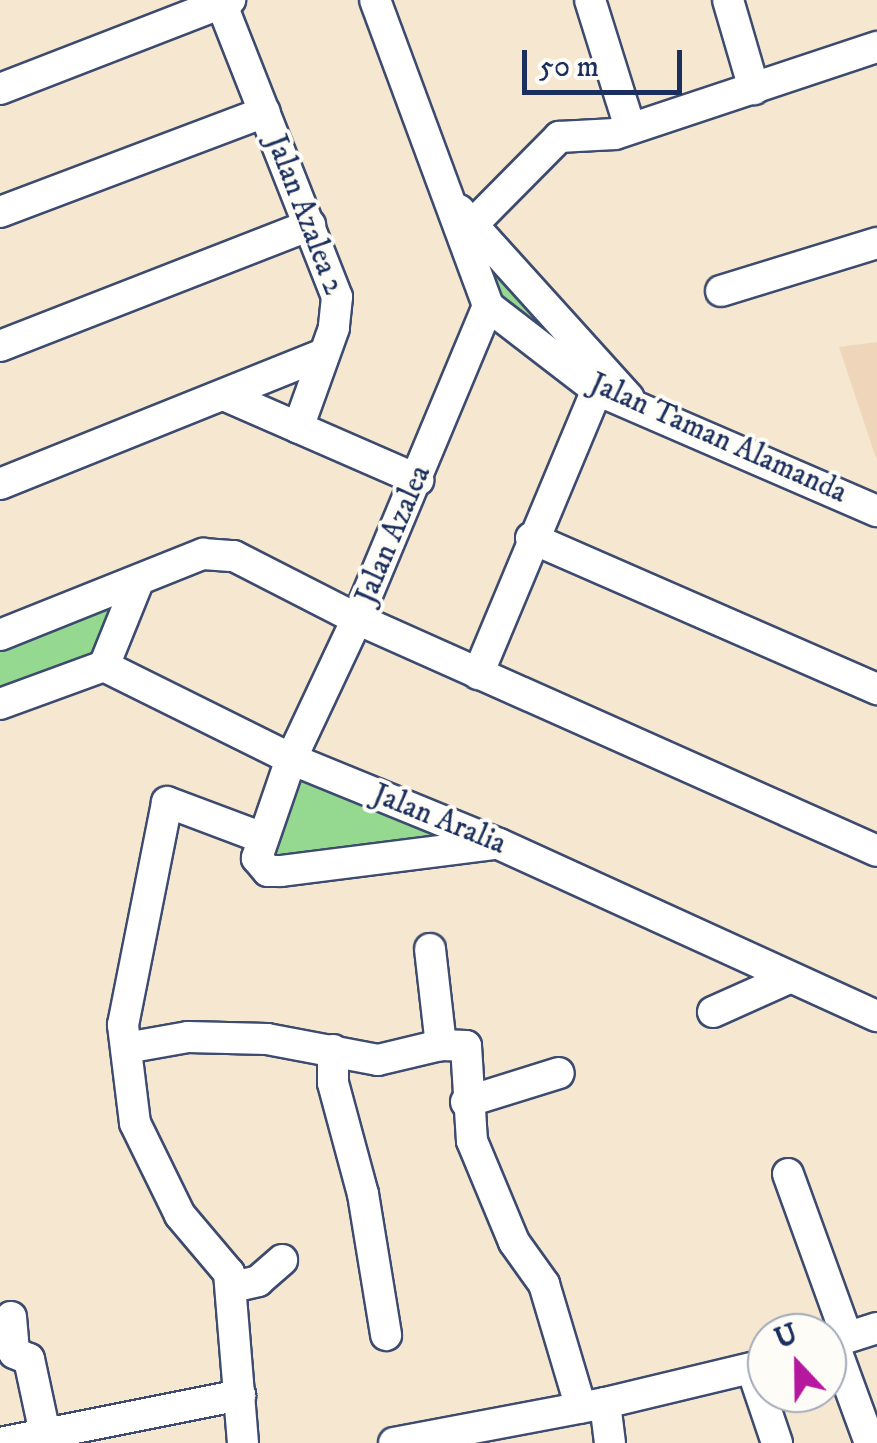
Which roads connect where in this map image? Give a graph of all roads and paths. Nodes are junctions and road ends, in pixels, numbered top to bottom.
1 (375, 0) edge
2 (590, 0) edge
3 (728, 0) edge
4 (224, 1) edge
5 (877, 47) edge
6 (754, 88) junction
7 (0, 89) edge
8 (265, 112) junction
9 (630, 128) junction
10 (445, 198) junction
11 (0, 212) edge
12 (475, 222) junction
13 (310, 225) junction
14 (877, 243) edge
15 (721, 290) dead end
16 (488, 306) junction
17 (0, 346) edge
18 (324, 354) junction
19 (597, 390) junction
20 (226, 396) junction
21 (639, 410) junction
22 (298, 428) junction
23 (418, 480) junction
24 (0, 484) edge
25 (877, 511) edge
26 (531, 538) junction
27 (138, 582) junction
28 (358, 619) junction
29 (0, 635) edge
30 (104, 666) junction
31 (478, 674) junction
32 (877, 690) edge
33 (0, 704) edge
34 (291, 760) junction
35 (260, 837) junction
36 (499, 844) junction
37 (877, 851) edge
38 (430, 950) dead end
39 (789, 978) junction
40 (713, 1012) dead end
41 (877, 1016) edge
42 (441, 1044) junction
43 (126, 1048) junction
44 (333, 1050) junction
45 (558, 1074) dead end
46 (466, 1102) junction
47 (788, 1174) dead end
48 (282, 1260) dead end
49 (233, 1287) junction
50 (828, 1313) edge
51 (10, 1317) dead end
52 (877, 1328) edge
53 (386, 1336) dead end
54 (847, 1338) edge
55 (747, 1369) edge
56 (847, 1374) edge
57 (240, 1396) junction
58 (593, 1406) junction
59 (770, 1413) edge
60 (46, 1438) junction
61 (429, 1441) edge
62 (0, 1443) edge
63 (243, 1443) edge
64 (394, 1443) edge
65 (610, 1443) edge
66 (777, 1443) edge
67 (870, 1443) edge

1 - 10 street
2 - 9 street
3 - 6 street
4 - 7 street
4 - 8 street, Jalan Azalea 2
5 - 6 street
6 - 9 street
8 - 11 street
8 - 13 street, Jalan Azalea 2
9 - 12 street
10 - 12 street
10 - 16 street
12 - 21 street
13 - 17 street
13 - 18 street, Jalan Azalea 2
14 - 15 street
16 - 19 street, Jalan Taman Alamanda
16 - 23 street, Jalan Azalea
18 - 20 street
18 - 22 street, Jalan Azalea 2
19 - 21 street, Jalan Taman Alamanda
19 - 26 street
20 - 22 street
20 - 24 street
21 - 25 street, Jalan Taman Alamanda
22 - 23 street
23 - 28 street, Jalan Azalea
26 - 31 street
26 - 32 street
27 - 28 street
27 - 29 street
27 - 30 street
28 - 31 street
28 - 34 street, Jalan Azalea
30 - 33 street
30 - 34 street, Jalan Aralia
31 - 37 street
34 - 35 street, Jalan Azalea
34 - 36 street, Jalan Aralia
35 - 36 street
35 - 43 street
36 - 39 street, Jalan Aralia
38 - 42 street
39 - 40 street
39 - 41 street, Jalan Aralia
42 - 44 street
42 - 46 street
43 - 44 street
43 - 49 street
44 - 53 street
45 - 46 street
46 - 58 street
47 - 50 street
48 - 49 street
49 - 57 street
51 - 60 street
52 - 54 street
55 - 58 street
56 - 67 street
57 - 60 street
57 - 63 street
58 - 61 street
58 - 65 street
59 - 66 street
60 - 62 street
61 - 64 street

